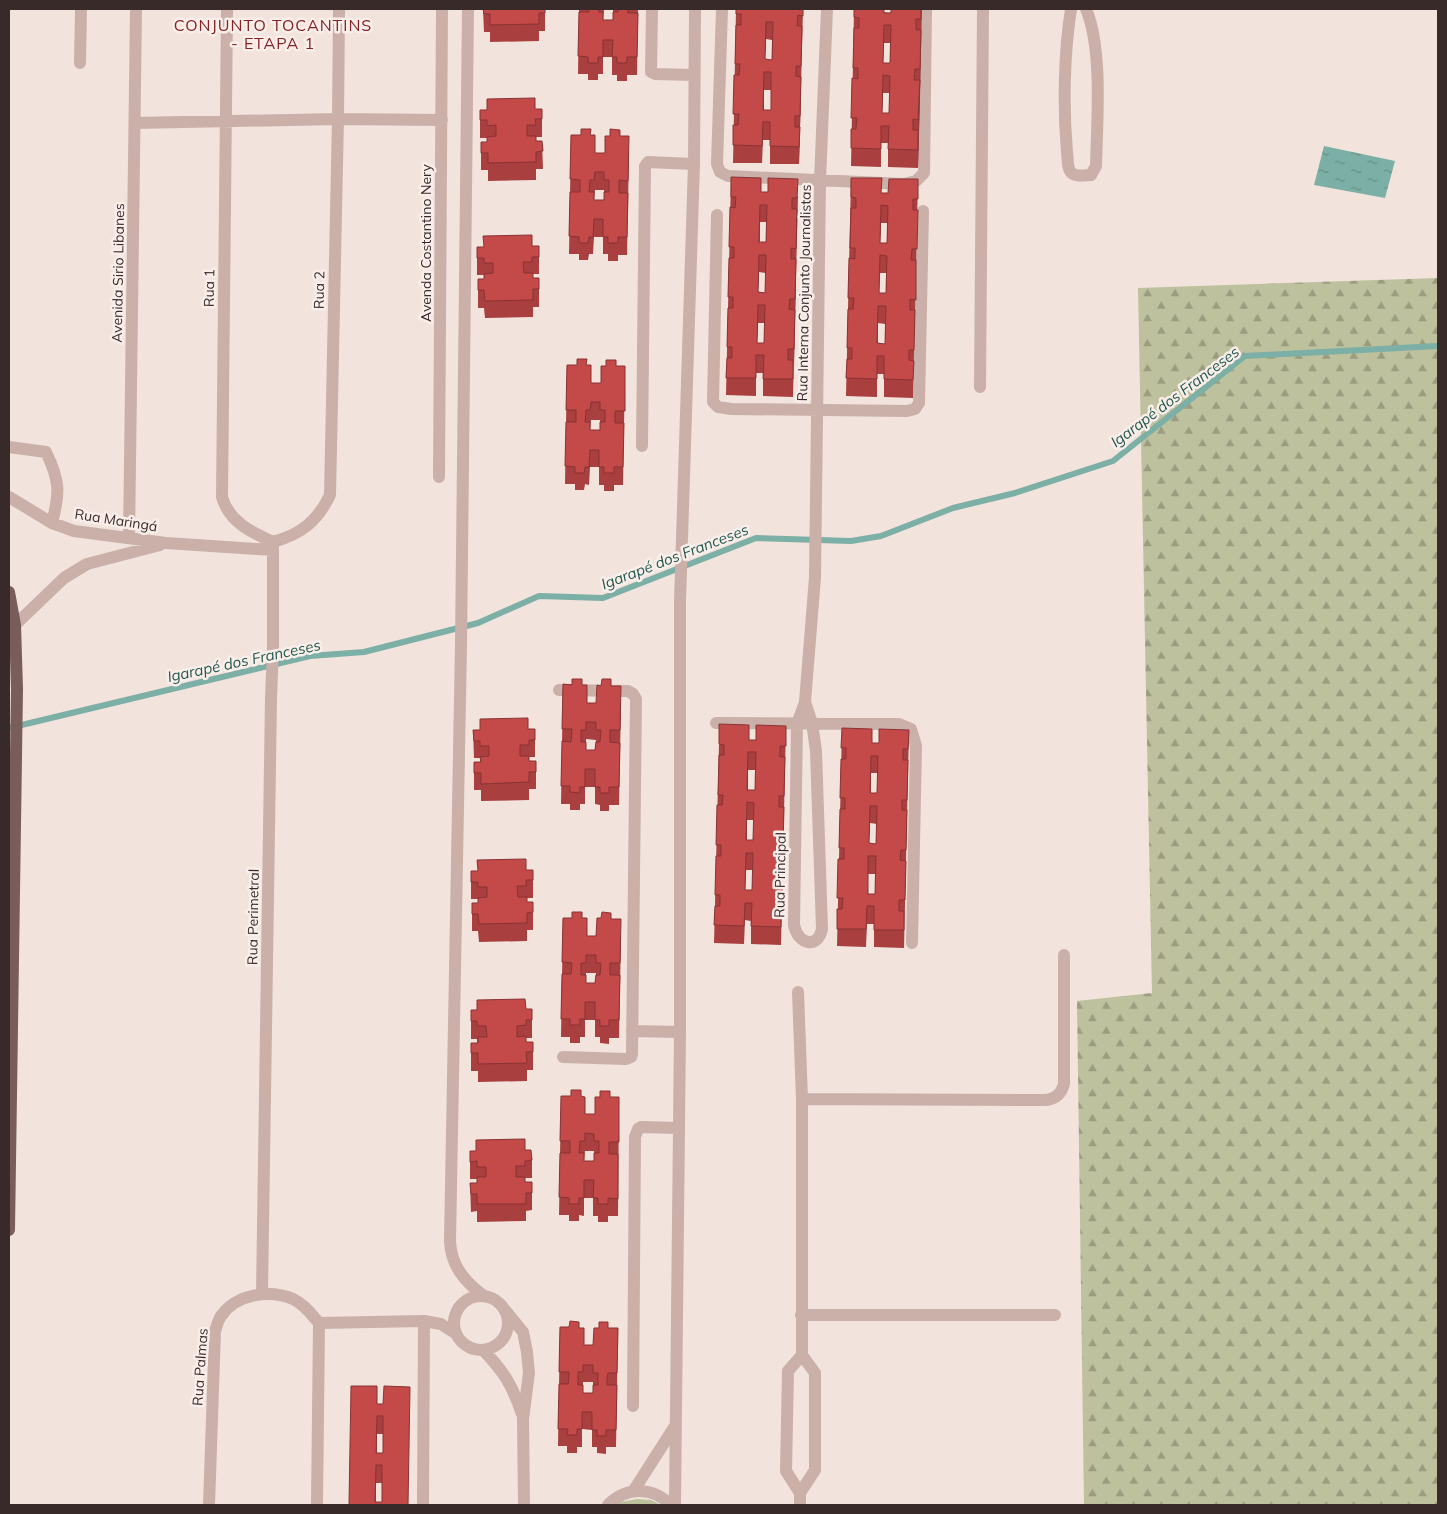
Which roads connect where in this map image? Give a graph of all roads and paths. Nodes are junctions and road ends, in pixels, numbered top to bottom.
1 (81, 9) edge
2 (136, 9) edge
3 (227, 9) edge
4 (338, 9) edge
5 (442, 9) edge
6 (468, 9) edge
7 (652, 9) edge
8 (695, 9) edge
9 (722, 9) edge
10 (827, 9) edge
11 (926, 9) edge
12 (983, 9) edge
13 (1071, 9) edge
14 (1086, 9) edge
15 (80, 63) dead end
16 (694, 75) junction
17 (338, 119) junction
18 (442, 120) junction
19 (226, 122) junction
20 (135, 123) junction
21 (694, 164) junction
22 (820, 181) junction
23 (923, 210) dead end
24 (717, 215) dead end
25 (980, 387) dead end
26 (817, 410) junction
27 (9, 446) edge
28 (642, 446) dead end
29 (439, 477) dead end
30 (9, 497) edge
31 (52, 523) junction
32 (129, 538) junction
33 (166, 543) junction
34 (273, 546) junction
35 (815, 577) joint
36 (9, 592) edge
37 (15, 625) junction
38 (559, 690) dead end
39 (805, 702) junction
40 (716, 723) dead end
41 (812, 723) junction
42 (797, 724) junction
43 (912, 944) dead end
44 (1064, 954) dead end
45 (798, 992) dead end
46 (632, 1031) junction
47 (680, 1032) junction
48 (563, 1057) dead end
49 (802, 1100) junction
50 (679, 1128) junction
51 (9, 1230) edge
52 (262, 1293) junction
53 (484, 1296) junction
54 (505, 1310) junction
55 (801, 1315) junction
56 (1055, 1315) dead end
57 (424, 1321) junction
58 (319, 1323) junction
59 (455, 1333) junction
60 (484, 1350) junction
61 (802, 1355) junction
62 (633, 1406) dead end
63 (523, 1419) junction
64 (675, 1426) junction
65 (634, 1490) junction
66 (800, 1499) edge
67 (209, 1505) edge
68 (317, 1505) edge
69 (423, 1505) edge
70 (524, 1505) edge
71 (608, 1505) edge
72 (673, 1505) edge

1 - 15 street
2 - 20 street, Avenida Sirio Libanes
3 - 19 street, Rua 1
4 - 17 street, Rua 2
5 - 18 street, Avenda Costantino Nery
6 - 53 street
7 - 16 street
8 - 16 street
9 - 22 street
10 - 22 street, Rua Interna Conjunto Journalistas
11 - 22 street
12 - 25 street
13 - 14 street
16 - 21 street
17 - 18 street
17 - 19 street
17 - 34 street, Rua 2
18 - 29 street, Avenda Costantino Nery
19 - 20 street
19 - 34 street, Rua 1
20 - 32 street, Avenida Sirio Libanes
21 - 28 street
21 - 47 street
22 - 26 street, Rua Interna Conjunto Journalistas
23 - 26 street
24 - 26 street
26 - 35 street, Rua Interna Conjunto Journalistas
27 - 31 street
30 - 31 street, Rua Maringá
31 - 32 street, Rua Maringá
32 - 33 street, Rua Maringá
33 - 34 street, Rua Maringá
33 - 37 street, Rua Maringá
34 - 52 street, Rua Perimetral
35 - 39 street, Rua Principal
36 - 37 main road
37 - 51 main road
38 - 46 street
39 - 41 street, Rua Principal
39 - 42 street, Rua Principal
40 - 42 street
41 - 42 street
41 - 42 street, Rua Principal
41 - 43 street
44 - 49 street
45 - 49 street
46 - 47 street
46 - 48 street
47 - 50 street
49 - 55 street
50 - 62 street
50 - 64 street
52 - 58 street, Rua Palmas
52 - 67 street, Rua Palmas
53 - 54 street
53 - 59 street
54 - 60 street
54 - 63 street
55 - 56 street
55 - 61 street
57 - 58 street
57 - 59 street
57 - 69 street
58 - 68 street
59 - 60 street
60 - 63 street
61 - 66 street
61 - 66 street
63 - 70 street
64 - 65 street
64 - 72 street
65 - 71 street
65 - 72 street

